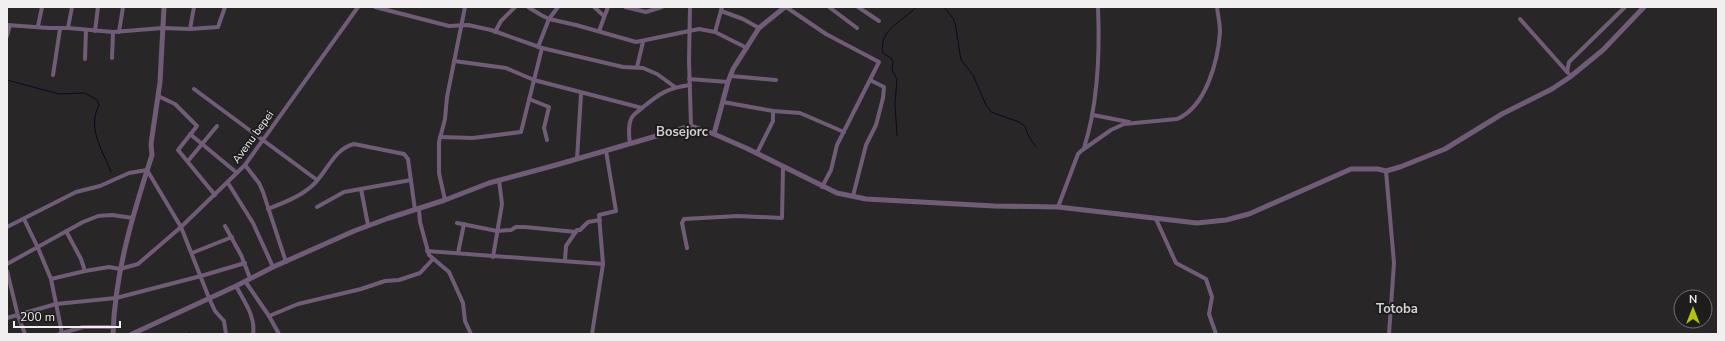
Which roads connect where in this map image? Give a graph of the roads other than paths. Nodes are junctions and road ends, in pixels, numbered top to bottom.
1 (42, 7) edge
2 (72, 7) edge
3 (98, 7) edge
4 (123, 7) edge
5 (164, 7) edge
6 (194, 7) edge
7 (225, 7) edge
8 (358, 7) edge
9 (375, 7) edge
10 (465, 7) edge
11 (515, 7) edge
12 (528, 7) edge
13 (558, 7) edge
14 (594, 7) edge
15 (608, 7) edge
16 (626, 7) edge
17 (662, 7) edge
18 (690, 7) edge
19 (785, 7) edge
20 (829, 7) edge
21 (858, 7) edge
22 (1098, 7) edge
23 (1217, 7) edge
24 (1625, 7) edge
25 (1644, 7) edge
26 (722, 9) edge
27 (604, 16) junction
28 (550, 19) junction
29 (1520, 19) dead end
30 (879, 21) dead end
31 (9, 25) edge
32 (38, 26) junction
33 (461, 26) junction
34 (60, 28) junction
35 (68, 28) junction
36 (163, 28) junction
37 (759, 28) junction
38 (857, 28) dead end
39 (86, 30) junction
40 (95, 30) junction
41 (190, 30) junction
42 (691, 30) junction
43 (599, 31) junction
44 (113, 32) junction
45 (119, 32) junction
46 (495, 32) junction
47 (715, 32) junction
48 (7, 36) edge
49 (643, 42) junction
50 (540, 48) junction
51 (747, 48) junction
52 (112, 58) dead end
53 (85, 59) dead end
54 (454, 61) junction
55 (637, 67) junction
56 (1568, 74) junction
57 (53, 75) dead end
58 (731, 76) junction
59 (689, 79) junction
60 (534, 80) junction
61 (776, 80) dead end
62 (870, 80) junction
63 (728, 82) junction
64 (690, 85) junction
65 (675, 87) junction
66 (194, 89) dead end
67 (581, 94) junction
68 (158, 96) junction
69 (529, 100) junction
70 (723, 102) junction
71 (642, 108) junction
72 (773, 111) junction
73 (1093, 115) junction
74 (1131, 122) junction
75 (217, 126) dead end
76 (691, 126) junction
77 (844, 132) junction
78 (190, 134) junction
79 (714, 134) junction
80 (440, 137) junction
81 (263, 140) junction
82 (547, 140) dead end
83 (202, 144) junction
84 (630, 144) junction
85 (1084, 149) junction
86 (606, 151) junction
87 (757, 154) junction
88 (577, 159) junction
89 (188, 161) junction
90 (245, 166) junction
91 (783, 168) junction
92 (147, 170) junction
93 (1386, 171) junction
94 (237, 173) junction
95 (317, 180) junction
96 (411, 180) junction
97 (498, 180) junction
98 (228, 183) junction
99 (822, 187) junction
100 (361, 189) junction
101 (215, 194) junction
102 (853, 196) junction
103 (445, 200) junction
104 (317, 207) dead end
105 (1058, 207) junction
106 (268, 209) junction
107 (417, 210) junction
108 (133, 218) junction
109 (24, 219) junction
110 (1156, 219) junction
111 (600, 220) junction
112 (458, 223) dead end
113 (464, 224) junction
114 (225, 226) dead end
115 (368, 226) junction
116 (7, 227) edge
117 (181, 227) junction
118 (66, 231) junction
119 (497, 231) junction
120 (576, 232) junction
121 (232, 237) junction
122 (38, 248) junction
123 (687, 248) dead end
124 (428, 251) junction
125 (192, 253) junction
126 (458, 253) junction
127 (493, 257) junction
128 (433, 259) junction
129 (565, 261) junction
130 (286, 262) junction
131 (245, 263) junction
132 (7, 264) edge
133 (603, 264) junction
134 (273, 267) junction
135 (120, 269) junction
136 (7, 271) edge
137 (85, 271) junction
138 (201, 276) junction
139 (250, 278) junction
140 (51, 279) junction
141 (245, 281) junction
142 (236, 286) junction
143 (116, 298) junction
144 (209, 298) junction
145 (56, 304) junction
146 (18, 316) junction
147 (269, 316) junction
148 (7, 318) edge
149 (114, 327) junction
150 (145, 332) edge
151 (60, 333) edge
152 (25, 334) edge
153 (113, 334) edge
154 (132, 334) edge
155 (226, 334) edge
156 (253, 334) edge
157 (279, 334) edge
158 (471, 334) edge
159 (592, 334) edge
160 (1216, 334) edge
161 (1389, 334) edge

1 - 32 street
2 - 35 street
3 - 40 street
4 - 45 street
5 - 36 street
6 - 41 street
7 - 41 street
8 - 81 street, Avenu bepei
9 - 33 street
10 - 33 street
11 - 46 street
12 - 28 street
13 - 28 street
14 - 27 street
15 - 27 street
16 - 17 street
18 - 42 street
19 - 37 street
19 - 62 street
20 - 38 street
21 - 30 street
22 - 73 street
23 - 74 street
24 - 56 street
25 - 56 street
26 - 37 street
26 - 47 street
27 - 43 street
28 - 43 street
28 - 50 street
29 - 56 street
31 - 32 street
31 - 48 street
32 - 34 street
33 - 46 street
33 - 54 street
34 - 35 street
34 - 57 street
35 - 39 street
36 - 41 street
36 - 45 street
36 - 68 street
37 - 51 street
39 - 40 street
39 - 53 street
40 - 44 street
42 - 47 street
42 - 49 street
42 - 59 street
43 - 49 street
44 - 45 street
44 - 52 street
46 - 50 street
47 - 51 street
49 - 55 street
50 - 55 street
50 - 60 street
51 - 58 street
54 - 60 street
54 - 80 street
55 - 65 street
56 - 93 street
58 - 61 street
58 - 63 street
59 - 63 street
59 - 64 street
60 - 67 street
60 - 69 street
62 - 77 street
62 - 102 street
63 - 70 street
64 - 65 street
64 - 76 street
65 - 71 street
66 - 81 street
67 - 71 street
67 - 88 street
68 - 78 street
68 - 92 street
69 - 80 street
69 - 82 street
70 - 72 street
70 - 79 street
71 - 84 street
72 - 77 street
72 - 87 street
73 - 74 street
73 - 85 street
74 - 85 street
75 - 83 street
76 - 79 street
76 - 84 street
77 - 99 street
78 - 83 street
78 - 89 street
79 - 87 street
80 - 103 street
81 - 90 street, Avenu bepei
81 - 95 street
83 - 89 street
83 - 94 street
84 - 86 street
85 - 105 street
86 - 88 street
86 - 111 street
87 - 91 street
88 - 97 street
89 - 101 street
90 - 94 street, Avenu bepei
90 - 106 street
91 - 99 street
91 - 123 street
92 - 108 street
92 - 109 street
92 - 117 street
93 - 110 street
93 - 161 street
94 - 98 street, Avenu bepei
95 - 96 street
95 - 106 street
96 - 100 street
96 - 107 street
97 - 103 street
97 - 119 street
98 - 101 street, Avenu bepei
98 - 134 street
99 - 102 street
100 - 104 street
100 - 115 street
101 - 117 street, Avenu bepei
102 - 105 street
103 - 107 street
105 - 110 street
106 - 130 street
107 - 115 street
107 - 124 street
108 - 118 street
108 - 135 street
109 - 116 street
109 - 122 street
110 - 160 street
111 - 120 street
111 - 133 street
112 - 113 street
113 - 119 street
113 - 126 street
114 - 121 street
115 - 130 street
117 - 125 street
117 - 135 street, Avenu bepei
118 - 122 street
118 - 137 street
119 - 120 street
119 - 127 street
120 - 129 street
121 - 125 street
121 - 131 street
122 - 132 street
122 - 140 street
124 - 126 street
124 - 128 street
125 - 138 street
126 - 127 street
127 - 129 street
128 - 147 street
128 - 158 street
129 - 133 street
130 - 134 street
131 - 138 street
131 - 139 street
133 - 159 street
134 - 139 street
135 - 137 street, Avenu bepei
135 - 143 street
136 - 146 street
137 - 140 street, Avenu bepei
138 - 143 street
138 - 144 street
139 - 141 street
140 - 145 street
141 - 142 street
141 - 147 street
142 - 144 street
142 - 156 street
143 - 145 street
143 - 149 street
144 - 150 street
144 - 155 street
145 - 146 street
145 - 151 street
146 - 148 street
146 - 152 street
147 - 157 street
149 - 151 street
149 - 153 street
150 - 154 street

